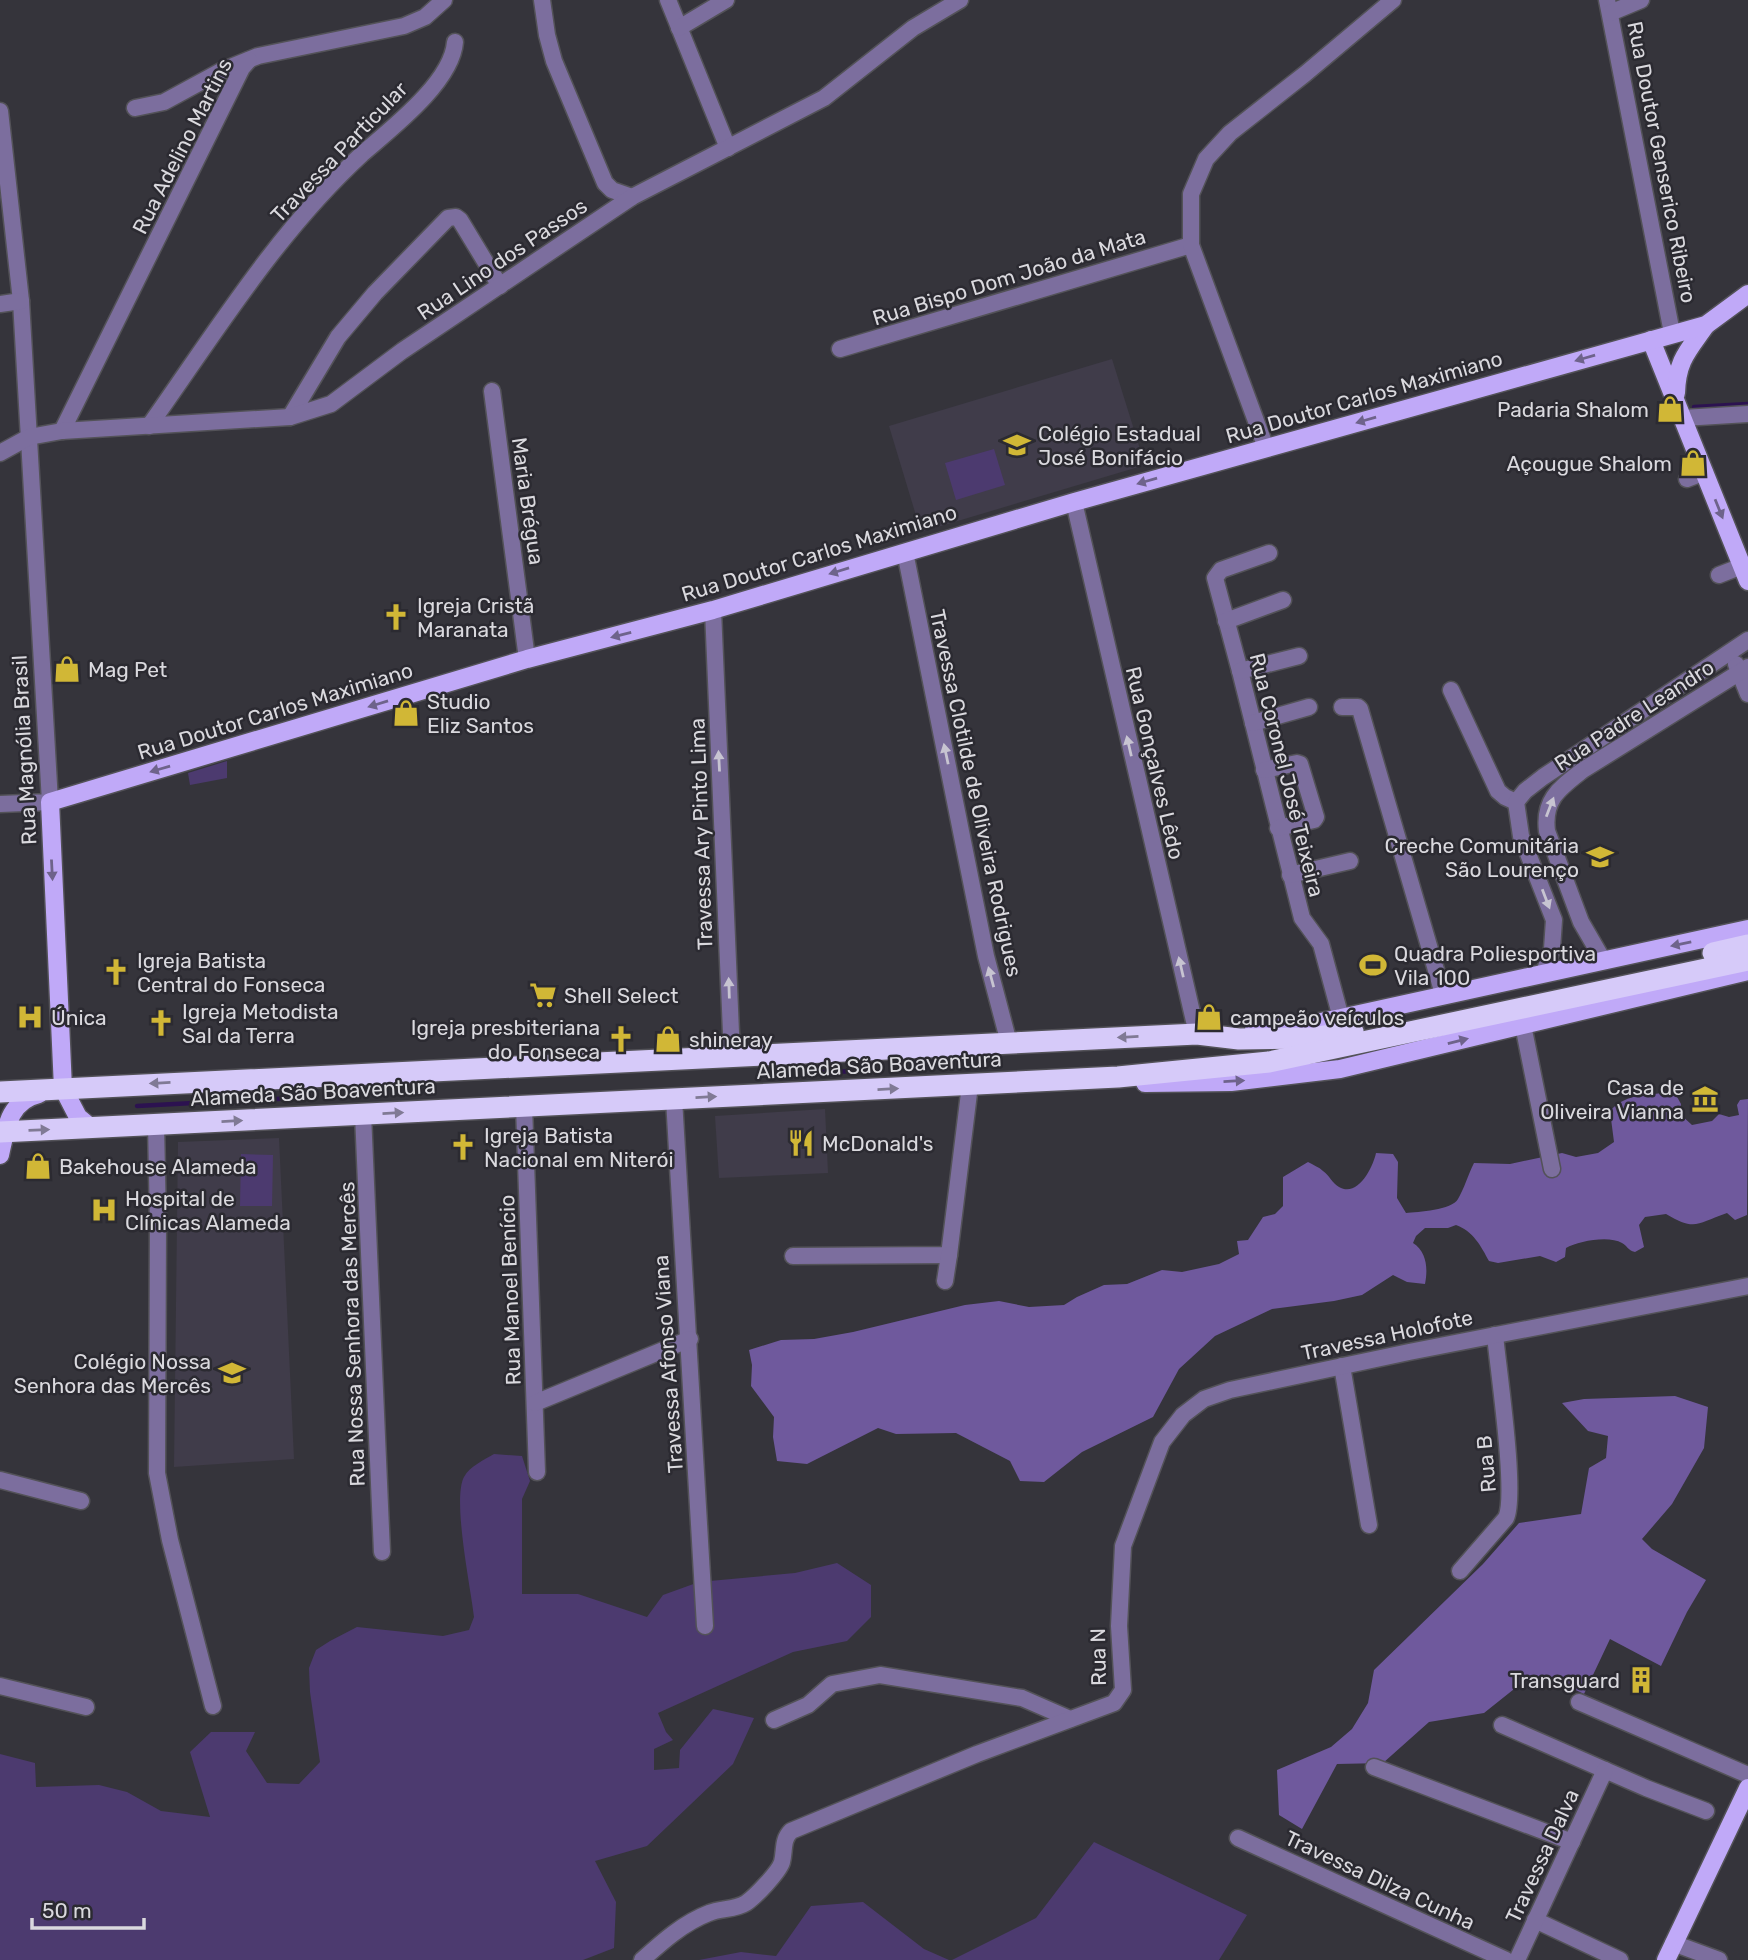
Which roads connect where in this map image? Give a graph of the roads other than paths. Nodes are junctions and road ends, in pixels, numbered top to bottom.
1 (542, 0) edge
2 (667, 0) edge
3 (726, 0) edge
4 (960, 0) edge
5 (1393, 0) edge
6 (1641, 0) edge
7 (442, 3) edge
8 (1610, 4) edge
9 (678, 28) junction
10 (455, 42) dead end
11 (249, 60) junction
12 (135, 108) dead end
13 (0, 111) edge
14 (728, 148) junction
15 (605, 183) junction
16 (632, 197) junction
17 (600, 219) junction
18 (1191, 245) junction
19 (500, 286) junction
20 (1748, 294) edge
21 (21, 300) junction
22 (0, 304) edge
23 (1706, 325) junction
24 (1672, 334) junction
25 (1651, 340) junction
26 (839, 349) dead end
27 (492, 391) dead end
28 (1676, 400) junction
29 (1748, 414) edge
30 (290, 417) junction
31 (1683, 418) junction
32 (149, 426) junction
33 (62, 431) junction
34 (29, 437) junction
35 (1266, 448) junction
36 (0, 453) edge
37 (1704, 472) junction
38 (1687, 478) dead end
39 (1074, 502) junction
40 (905, 552) junction
41 (1269, 553) dead end
42 (1745, 574) edge
43 (1719, 575) dead end
44 (1283, 600) dead end
45 (713, 610) junction
46 (1226, 621) junction
47 (1748, 640) edge
48 (1731, 650) junction
49 (1299, 656) dead end
50 (527, 659) junction
51 (1744, 669) edge
52 (1240, 671) junction
53 (1451, 690) dead end
54 (1748, 694) edge
55 (1309, 707) dead end
56 (1342, 707) dead end
57 (1253, 723) junction
58 (1264, 770) junction
59 (50, 802) junction
60 (1516, 802) junction
61 (0, 804) edge
62 (1279, 828) junction
63 (1350, 861) dead end
64 (1290, 875) junction
65 (1748, 929) edge
66 (1748, 939) edge
67 (1739, 940) edge
68 (1603, 960) junction
69 (1746, 968) edge
70 (1544, 973) junction
71 (1564, 992) junction
72 (1443, 995) junction
73 (1341, 1018) junction
74 (1522, 1026) junction
75 (1201, 1034) junction
76 (1009, 1043) junction
77 (732, 1056) junction
78 (1118, 1077) junction
79 (970, 1085) junction
80 (63, 1088) junction
81 (0, 1092) edge
82 (674, 1099) junction
83 (524, 1106) junction
84 (363, 1114) junction
85 (156, 1124) junction
86 (90, 1127) junction
87 (3, 1131) edge
88 (0, 1155) edge
89 (1552, 1169) dead end
90 (949, 1255) junction
91 (793, 1256) dead end
92 (945, 1281) dead end
93 (1748, 1286) edge
94 (1495, 1335) junction
95 (690, 1339) junction
96 (1342, 1366) junction
97 (535, 1403) junction
98 (537, 1472) dead end
99 (0, 1480) edge
100 (80, 1501) dead end
101 (1369, 1525) dead end
102 (1123, 1546) joint
103 (382, 1552) dead end
104 (1460, 1571) dead end
105 (705, 1626) dead end
106 (0, 1686) edge
107 (1578, 1702) dead end
108 (213, 1706) dead end
109 (86, 1707) dead end
110 (1070, 1719) junction
111 (774, 1720) dead end
112 (1502, 1725) dead end
113 (1374, 1768) dead end
114 (1605, 1770) junction
115 (1748, 1775) edge
116 (1748, 1788) edge
117 (1706, 1811) dead end
118 (1238, 1838) dead end
119 (1572, 1842) junction
120 (1535, 1920) junction
121 (1673, 1943) junction
122 (642, 1960) edge
123 (1506, 1960) edge
124 (1517, 1960) edge
125 (1620, 1960) edge
126 (1665, 1960) edge
127 (1719, 1960) edge

1 - 15 street
2 - 9 street
3 - 9 street
4 - 14 street, Rua Lino dos Passos
5 - 18 street
6 - 8 street
7 - 11 street, Rua Adelino Martins
8 - 24 street, Rua Doutor Genserico Ribeiro
9 - 14 street
10 - 32 street, Travessa Particular
11 - 12 street
11 - 33 street, Rua Adelino Martins
13 - 21 street, Rua Magnólia Brasil
14 - 16 street, Rua Lino dos Passos
15 - 16 street
15 - 17 street
16 - 17 street, Rua Lino dos Passos
17 - 19 street, Rua Lino dos Passos
18 - 26 street, Rua Bispo Dom João da Mata
18 - 35 street
19 - 30 street, Rua Lino dos Passos
19 - 30 street
20 - 23 main road
21 - 22 street
21 - 34 street, Rua Magnólia Brasil
23 - 24 main road, Rua Doutor Carlos Maximiano
23 - 28 main road
24 - 25 main road, Rua Doutor Carlos Maximiano
25 - 28 main road
25 -> 35 main road, Rua Doutor Carlos Maximiano
27 - 50 street, Maria Brégua
28 - 31 main road
29 - 31 street
30 - 32 street, Rua Lino dos Passos
31 - 37 main road
32 - 33 street, Rua Lino dos Passos
33 - 34 street, Rua Lino dos Passos
34 - 36 street, Rua Lino dos Passos
34 - 59 street, Rua Magnólia Brasil
35 -> 39 main road, Rua Doutor Carlos Maximiano
37 - 38 street
37 -> 42 main road
39 - 40 main road, Rua Doutor Carlos Maximiano
75 -> 39 street, Rua Gonçalves Lêdo
40 -> 45 main road, Rua Doutor Carlos Maximiano
76 -> 40 street, Travessa Clotilde de Oliveira Rodrigues
41 - 46 street, Rua Coronel José Teixeira
42 - 43 street
44 - 46 street
45 -> 50 main road, Rua Doutor Carlos Maximiano
77 -> 45 street, Travessa Ary Pinto Lima
46 - 52 street, Rua Coronel José Teixeira
47 - 48 street, Rua Padre Leandro
48 - 51 street
48 - 60 street, Rua Padre Leandro
49 - 52 street
50 -> 59 main road, Rua Doutor Carlos Maximiano
51 - 54 street
68 -> 51 street, Rua Padre Leandro
52 - 57 street, Rua Coronel José Teixeira
53 - 60 street
55 - 57 street
56 - 72 street
57 - 58 street, Rua Coronel José Teixeira
58 - 62 street, Rua Coronel José Teixeira
58 - 62 street
59 - 61 street, Rua Doutor Carlos Maximiano
59 -> 80 main road, Rua Magnólia Brasil
60 -> 70 street
62 - 64 street, Rua Coronel José Teixeira
63 - 64 street
64 - 73 street, Rua Coronel José Teixeira
65 - 67 main road, Alameda São Boaventura
66 - 67 main road
67 -> 68 main road, Alameda São Boaventura
67 - 71 highway
68 - 70 main road, Alameda São Boaventura
69 - 71 highway
69 - 74 main road, Alameda São Boaventura
70 - 72 main road, Alameda São Boaventura
71 - 75 highway
71 - 78 highway
72 - 73 main road, Alameda São Boaventura
73 - 75 main road, Alameda São Boaventura
78 -> 74 main road, Alameda São Boaventura
74 - 89 street
75 -> 76 highway, Alameda São Boaventura
76 - 77 highway, Alameda São Boaventura
77 -> 80 highway, Alameda São Boaventura
78 - 79 highway, Alameda São Boaventura
82 -> 79 highway, Alameda São Boaventura
79 - 90 street
80 - 81 highway, Alameda São Boaventura
80 - 86 main road, Rua Magnólia Brasil
80 - 87 main road
82 - 83 highway, Alameda São Boaventura
82 - 95 street, Travessa Afonso Viana
84 -> 83 highway, Alameda São Boaventura
83 - 97 street, Rua Manoel Benício
85 -> 84 highway, Alameda São Boaventura
84 - 103 street, Rua Nossa Senhora das Mercês
85 - 86 highway, Alameda São Boaventura
85 - 108 street
87 -> 86 highway, Alameda São Boaventura
87 - 88 main road
90 - 91 street
90 - 92 street
93 - 94 street, Travessa Holofote
94 - 96 street, Travessa Holofote
94 - 104 street, Rua B
95 - 97 street
95 - 105 street, Travessa Afonso Viana
96 - 101 street
96 - 102 street, Travessa Holofote
97 - 98 street, Rua Manoel Benício
99 - 100 street
102 - 110 street, Rua N
106 - 109 street
107 - 115 street
110 - 111 street
110 - 122 street, Rua N
112 - 114 street
113 - 119 street
114 - 117 street
114 - 119 street, Travessa Dalva
116 - 121 main road
118 - 123 street, Travessa Dilza Cunha
119 - 120 street, Travessa Dalva
120 - 124 street, Travessa Dalva
120 - 125 street
121 - 126 main road
121 - 127 street

